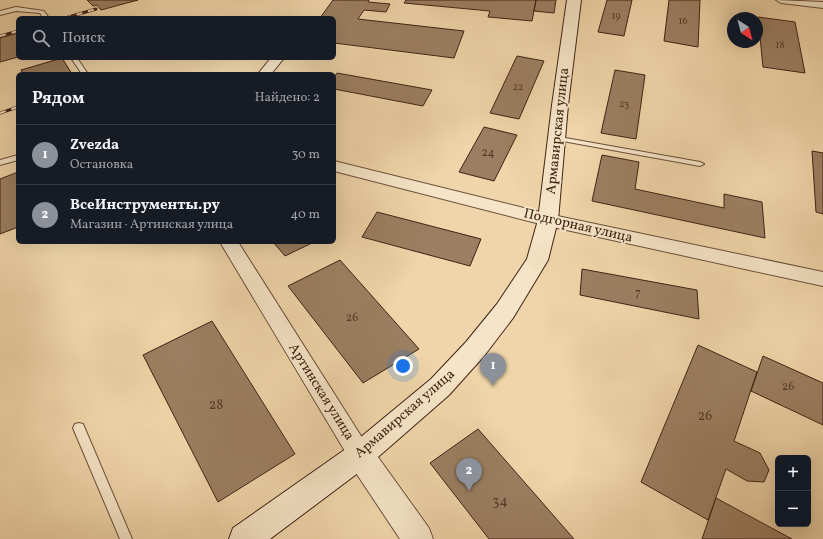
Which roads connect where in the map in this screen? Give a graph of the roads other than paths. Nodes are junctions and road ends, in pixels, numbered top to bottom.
1 (574, 0) edge
2 (781, 0) edge
3 (823, 5) edge
4 (0, 13) edge
5 (45, 16) edge
6 (75, 60) edge
7 (276, 60) edge
8 (84, 72) edge
9 (266, 72) edge
10 (556, 138) junction
11 (16, 158) edge
12 (0, 163) edge
13 (700, 164) dead end
14 (336, 167) edge
15 (548, 220) junction
16 (229, 244) edge
17 (823, 279) edge
18 (79, 428) dead end
19 (360, 455) junction
20 (126, 539) edge
21 (244, 539) edge
22 (418, 539) edge

1 - 10 main road, Армавирская улица
2 - 3 street
4 - 5 lane
6 - 8 lane
7 - 9 street
10 - 13 lane
10 - 15 main road, Армавирская улица
11 - 12 lane
14 - 15 street, Подгорная улица
15 - 17 street, Подгорная улица
15 - 19 main road, Армавирская улица
16 - 19 street, Артинская улица
18 - 20 lane
19 - 21 main road, Армавирская улица
19 - 22 main road, Артинская улица

